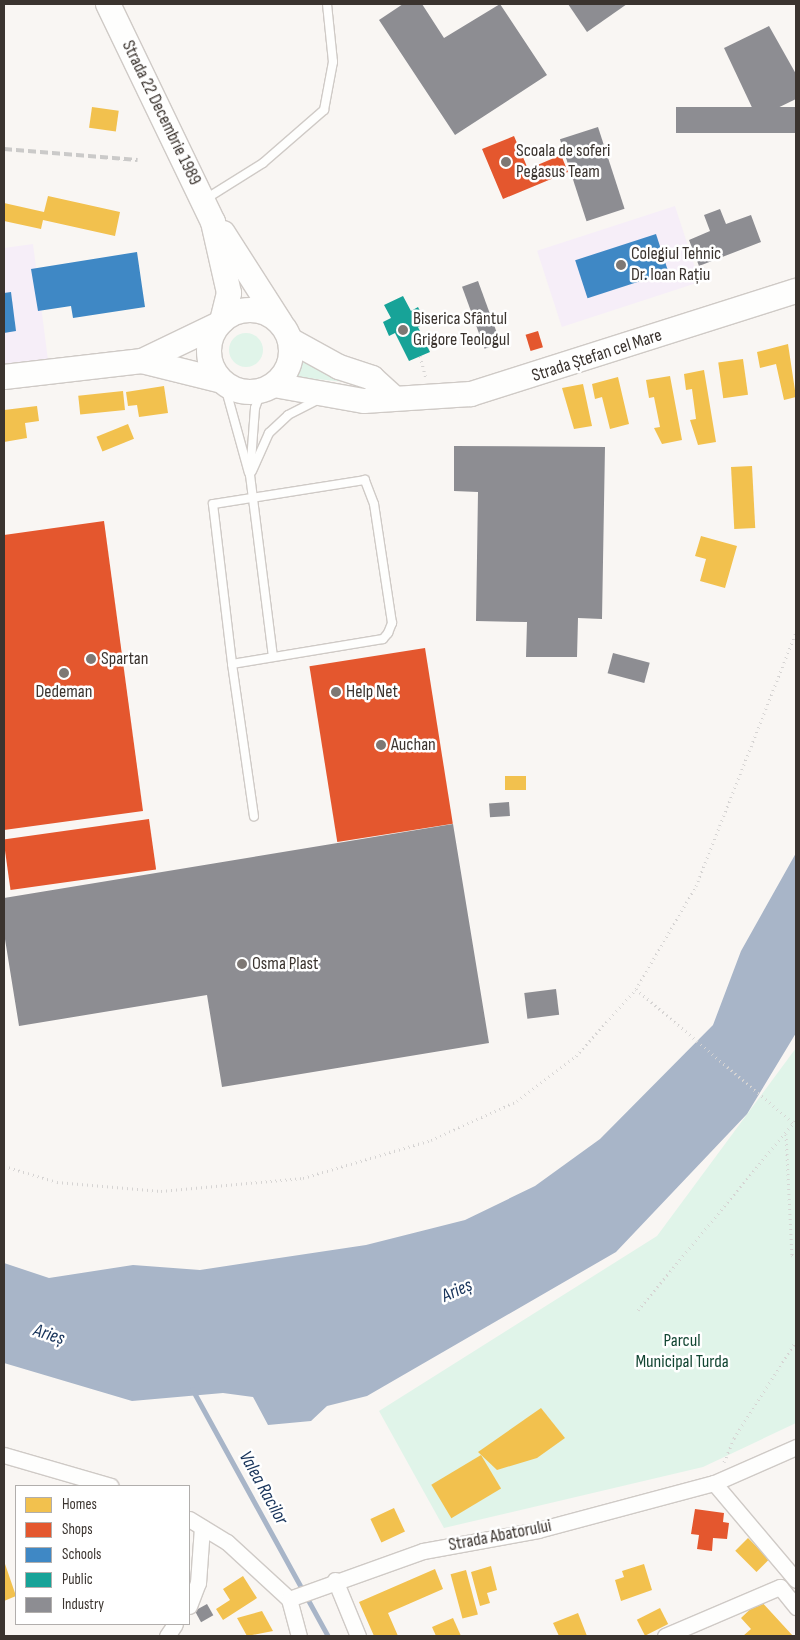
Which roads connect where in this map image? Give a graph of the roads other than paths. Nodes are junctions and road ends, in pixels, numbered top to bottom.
1 (108, 4) edge
2 (328, 4) edge
3 (204, 200) junction
4 (213, 222) junction
5 (796, 291) edge
6 (220, 323) junction
7 (288, 335) junction
8 (142, 361) junction
9 (4, 377) edge
10 (222, 382) junction
11 (268, 388) junction
12 (328, 396) junction
13 (394, 398) junction
14 (250, 475) junction
15 (254, 496) junction
16 (273, 657) junction
17 (232, 664) junction
18 (254, 816) dead end
19 (796, 1447) edge
20 (4, 1455) edge
21 (714, 1483) junction
22 (108, 1485) edge
23 (195, 1523) edge
24 (335, 1580) junction
25 (796, 1580) edge
26 (289, 1599) junction
27 (190, 1603) edge
28 (796, 1607) edge
29 (174, 1625) edge
30 (167, 1636) edge
31 (300, 1636) edge
32 (358, 1636) edge
33 (664, 1636) edge

1 - 3 main road, Strada 22 Decembrie 1989
2 - 3 lane
3 - 4 main road, Strada 22 Decembrie 1989
4 - 6 main road, Strada 22 Decembrie 1989
4 - 7 main road, Strada 22 Decembrie 1989
5 - 13 main road, Strada Ștefan cel Mare
6 - 7 main road, Strada Ștefan cel Mare
6 - 8 main road, Strada Ștefan cel Mare
6 - 10 main road
7 - 11 main road
7 - 13 main road, Strada Ștefan cel Mare
8 - 9 main road, Strada Ștefan cel Mare
8 - 10 main road, Strada Ștefan cel Mare
10 - 11 main road, Strada Ștefan cel Mare
10 - 14 lane
11 - 12 main road, Strada Ștefan cel Mare
11 - 14 lane
12 - 13 main road, Strada Ștefan cel Mare
12 - 14 lane
14 - 15 lane
15 - 16 lane
15 - 16 lane
15 - 17 lane
16 - 17 lane
17 - 18 lane
19 - 21 street, Strada Abatorului
20 - 22 street
21 - 24 street, Strada Abatorului
21 - 25 street
23 - 26 street
23 - 27 street
24 - 26 street, Strada Abatorului
24 - 32 street
26 - 31 street
28 - 33 street
29 - 30 street

